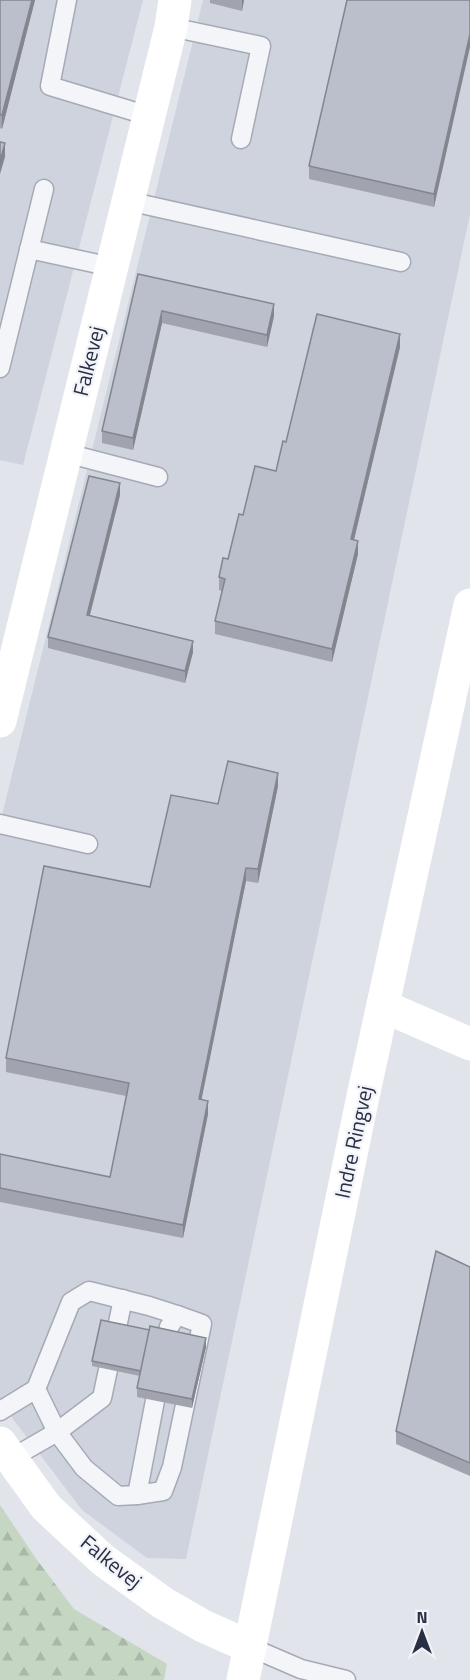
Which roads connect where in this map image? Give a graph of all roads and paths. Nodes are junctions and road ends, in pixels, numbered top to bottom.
1 (67, 0) edge
2 (173, 13) edge
3 (149, 116) junction
4 (241, 139) dead end
5 (44, 189) dead end
6 (128, 201) junction
7 (29, 249) junction
8 (401, 262) dead end
9 (111, 267) junction
10 (0, 368) edge
11 (66, 453) junction
12 (158, 477) dead end
13 (470, 605) edge
14 (0, 721) edge
15 (0, 824) edge
16 (88, 844) dead end
17 (383, 1006) junction
18 (470, 1044) edge
19 (123, 1299) junction
20 (177, 1315) junction
21 (36, 1389) junction
22 (0, 1411) edge
23 (57, 1432) junction
24 (6, 1451) edge
25 (137, 1495) junction
26 (250, 1647) junction
27 (243, 1680) edge
28 (346, 1680) edge

1 - 3 lane
2 - 3 street, Falkevej
2 - 4 lane
3 - 6 street, Falkevej
5 - 7 lane
6 - 8 lane
6 - 9 street, Falkevej
7 - 9 lane
7 - 10 lane
9 - 11 street, Falkevej
11 - 12 lane
11 - 14 street, Falkevej
13 - 17 street, Indre Ringvej
15 - 16 lane
17 - 18 street
17 - 26 street, Indre Ringvej
19 - 20 lane
19 - 21 lane
19 - 23 lane
20 - 25 lane
20 - 25 lane
21 - 22 lane
21 - 23 lane
23 - 24 lane
23 - 25 lane
24 - 26 street, Falkevej
26 - 27 street, Indre Ringvej
26 - 28 lane

